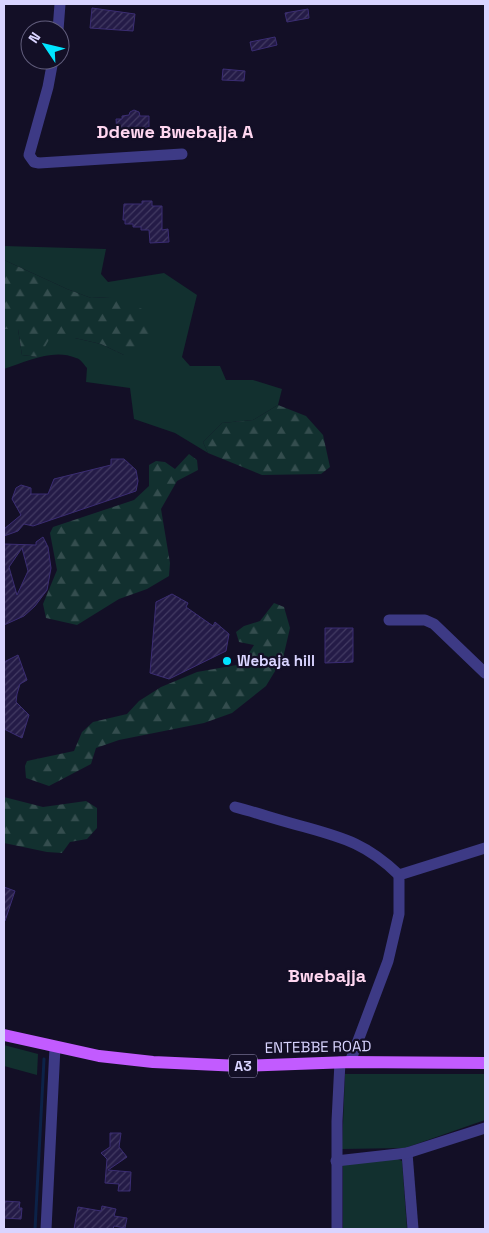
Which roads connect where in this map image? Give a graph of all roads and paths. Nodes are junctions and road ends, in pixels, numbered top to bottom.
1 (60, 4) edge
2 (59, 20) edge
3 (51, 70) edge
4 (182, 154) dead end
5 (389, 620) dead end
6 (485, 673) edge
7 (235, 806) dead end
8 (485, 848) edge
9 (399, 875) junction
10 (4, 1036) edge
11 (55, 1047) junction
12 (345, 1062) junction
13 (485, 1063) edge
14 (485, 1128) edge
15 (407, 1153) junction
16 (336, 1161) junction
17 (46, 1229) edge
18 (337, 1229) edge
19 (413, 1229) edge

1 - 2 street
3 - 4 street
5 - 6 street
7 - 9 street
8 - 9 street
9 - 12 street
10 - 11 main road, ENTEBBE ROAD / A3
11 - 12 main road, ENTEBBE ROAD / A3
11 - 17 street
12 - 13 main road, ENTEBBE ROAD / A3
12 - 16 street
14 - 15 street
15 - 16 street
15 - 19 street
16 - 18 street

